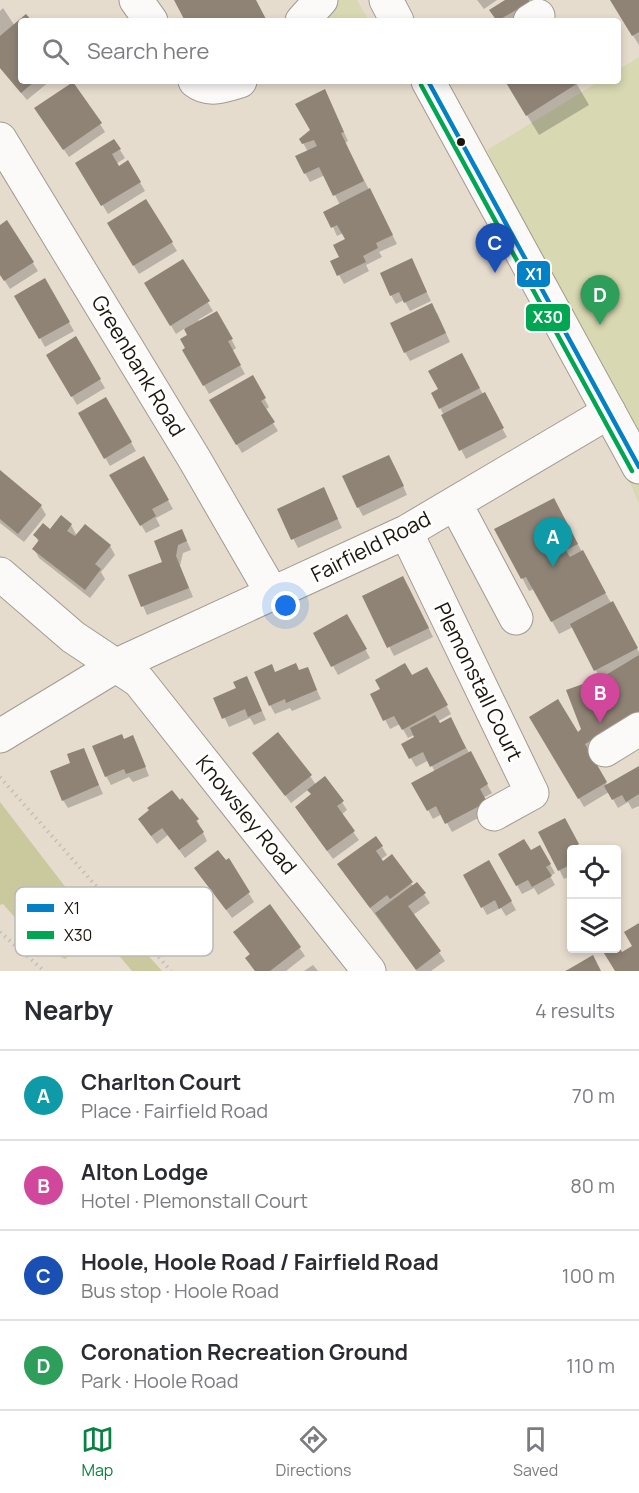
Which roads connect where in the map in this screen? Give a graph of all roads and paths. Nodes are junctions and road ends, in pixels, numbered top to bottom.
1 (136, 0) edge
2 (321, 0) edge
3 (386, 0) edge
4 (149, 18) edge
5 (306, 18) edge
6 (395, 18) edge
7 (198, 84) edge
8 (230, 84) edge
9 (430, 84) edge
10 (0, 139) edge
11 (609, 412) junction
12 (639, 467) edge
13 (455, 503) junction
14 (406, 532) junction
15 (0, 574) edge
16 (273, 595) junction
17 (516, 618) dead end
18 (117, 665) junction
19 (639, 729) edge
20 (0, 736) edge
21 (605, 750) dead end
22 (0, 777) edge
23 (494, 814) dead end
24 (97, 887) edge
25 (0, 932) edge
26 (15, 945) edge
27 (27, 956) edge
28 (158, 956) edge
29 (44, 971) edge
30 (171, 971) edge
31 (369, 971) edge

1 - 4 main road
2 - 5 main road
3 - 6 main road
7 - 8 main road
9 - 11 main road
10 - 16 main road, Greenbank Road
11 - 12 main road
11 - 13 main road, Fairfield Road
13 - 14 main road, Fairfield Road
13 - 17 main road
14 - 16 main road, Fairfield Road
14 - 23 main road, Plemonstall Court
15 - 18 main road, Knowsley Road
16 - 18 main road, Fairfield Road
18 - 20 main road, Fairfield Road
18 - 31 main road, Knowsley Road
19 - 21 main road
22 - 24 path
25 - 26 path
27 - 29 path
28 - 30 path

